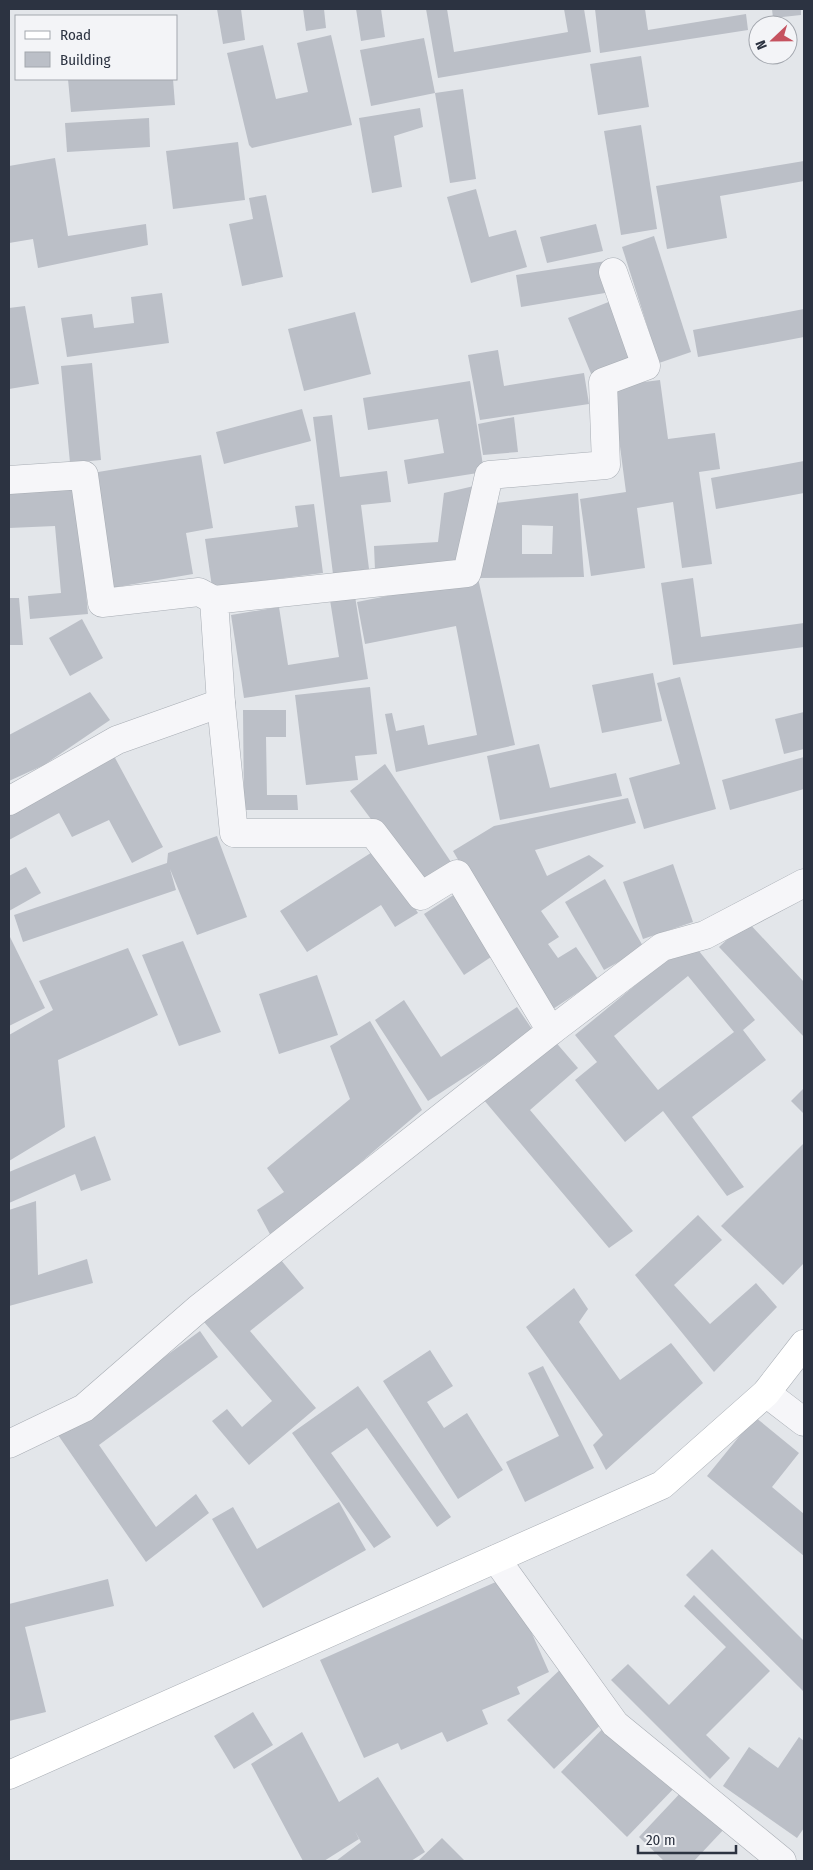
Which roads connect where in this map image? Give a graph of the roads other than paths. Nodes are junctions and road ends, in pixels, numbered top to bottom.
1 (613, 272) dead end
2 (9, 480) edge
3 (214, 600) junction
4 (221, 703) junction
5 (9, 801) edge
6 (804, 882) edge
7 (551, 1031) junction
8 (804, 1344) edge
9 (766, 1393) junction
10 (804, 1422) edge
11 (9, 1444) edge
12 (496, 1558) junction
13 (9, 1775) edge
14 (782, 1861) edge

1 - 3 street
2 - 3 street
3 - 4 street
4 - 5 street
4 - 7 street
6 - 7 street
7 - 11 street
8 - 9 main road
9 - 10 street
9 - 12 main road
12 - 13 main road
12 - 14 street

